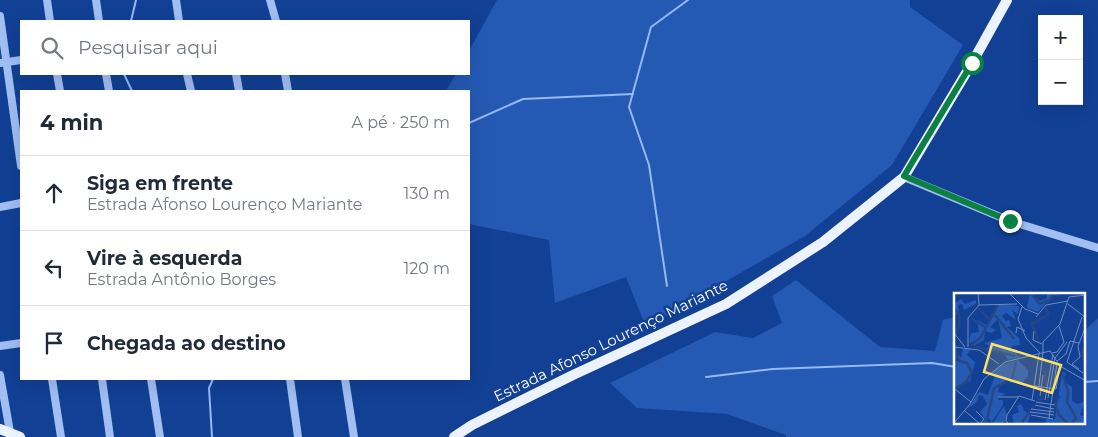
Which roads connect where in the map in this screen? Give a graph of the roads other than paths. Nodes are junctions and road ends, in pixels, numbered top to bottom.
1 (48, 0) edge
2 (96, 0) edge
3 (176, 0) edge
4 (270, 0) edge
5 (1007, 0) edge
6 (0, 16) edge
7 (50, 20) edge
8 (99, 20) edge
9 (179, 20) edge
10 (276, 20) edge
11 (20, 60) edge
12 (4, 62) edge
13 (57, 75) edge
14 (106, 75) edge
15 (187, 75) edge
16 (236, 75) edge
17 (285, 75) edge
18 (60, 90) edge
19 (109, 90) edge
20 (191, 90) edge
21 (239, 90) edge
22 (288, 90) edge
23 (20, 160) edge
24 (904, 176) junction
25 (20, 204) edge
26 (0, 207) edge
27 (1098, 248) edge
28 (20, 343) edge
29 (0, 346) edge
30 (0, 375) edge
31 (52, 380) edge
32 (102, 380) edge
33 (151, 380) edge
34 (290, 380) edge
35 (345, 380) edge
36 (5, 430) edge
37 (20, 437) edge
38 (61, 437) edge
39 (110, 437) edge
40 (160, 437) edge
41 (298, 437) edge
42 (354, 437) edge
43 (454, 437) edge

1 - 7 street
2 - 8 street
3 - 9 street
4 - 10 street
5 - 24 main road, Estrada Afonso Lourenço Mariante
6 - 12 street
11 - 12 street
12 - 23 street
13 - 18 street
14 - 19 street
15 - 20 street
16 - 21 street
17 - 22 street
24 - 27 street
24 - 43 main road, Estrada Afonso Lourenço Mariante
25 - 26 street
28 - 29 street
30 - 36 street
31 - 38 street
32 - 39 street
33 - 40 street
34 - 41 street
35 - 42 street
36 - 37 main road

